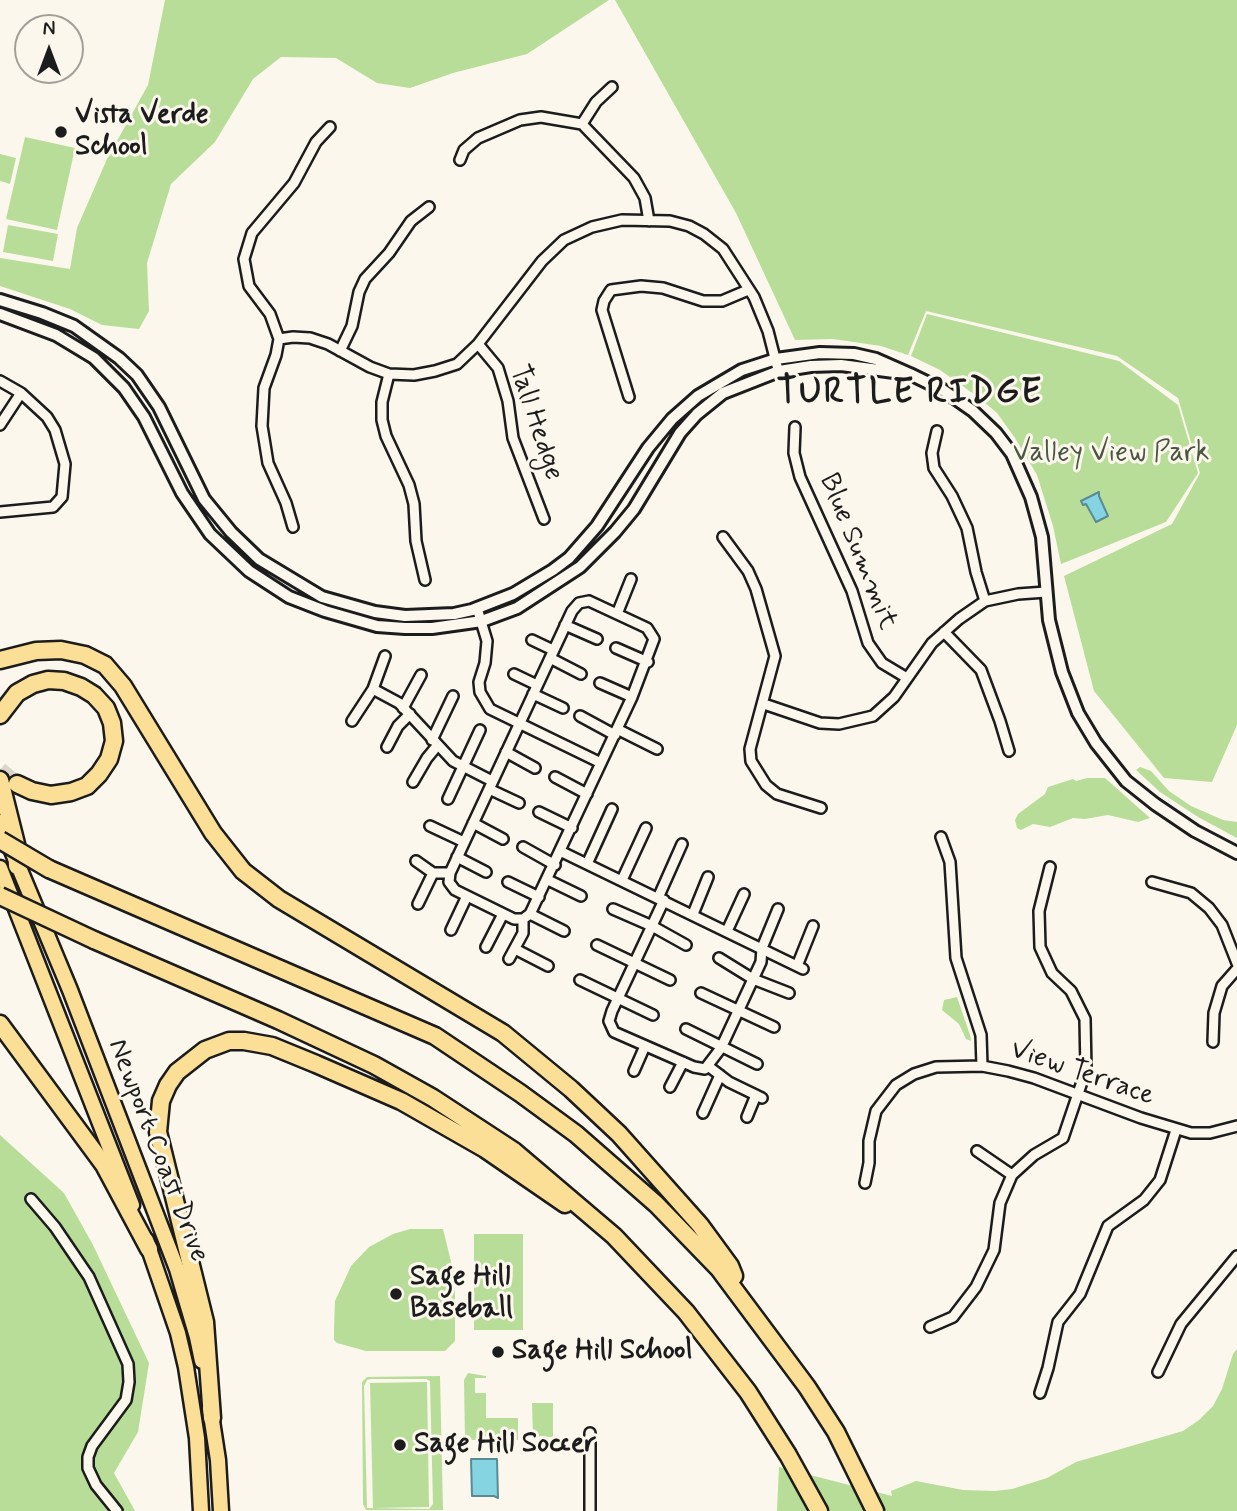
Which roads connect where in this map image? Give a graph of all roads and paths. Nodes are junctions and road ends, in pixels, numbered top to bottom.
1 (612, 87) dead end
2 (582, 124) junction
3 (330, 127) dead end
4 (460, 160) dead end
5 (429, 207) dead end
6 (649, 221) junction
7 (748, 290) junction
8 (0, 300) edge
9 (0, 314) edge
10 (279, 339) junction
11 (478, 344) junction
12 (341, 351) junction
13 (777, 365) junction
14 (389, 374) junction
15 (0, 381) edge
16 (21, 393) junction
17 (629, 397) dead end
18 (0, 425) edge
19 (795, 427) dead end
20 (937, 431) dead end
21 (628, 479) junction
22 (647, 489) junction
23 (0, 512) edge
24 (603, 517) junction
25 (544, 519) dead end
26 (620, 526) junction
27 (293, 527) dead end
28 (723, 537) dead end
29 (631, 579) dead end
30 (425, 580) dead end
31 (1046, 592) junction
32 (985, 601) junction
33 (477, 608) junction
34 (617, 614) junction
35 (481, 621) junction
36 (565, 625) junction
37 (944, 632) junction
38 (597, 639) dead end
39 (532, 640) dead end
40 (616, 648) dead end
41 (552, 654) junction
42 (385, 656) dead end
43 (0, 660) edge
44 (648, 662) junction
45 (514, 674) dead end
46 (581, 674) dead end
47 (421, 675) dead end
48 (907, 678) junction
49 (600, 683) dead end
50 (537, 685) junction
51 (373, 689) junction
52 (533, 694) junction
53 (453, 696) dead end
54 (632, 697) junction
55 (764, 704) junction
56 (564, 708) dead end
57 (407, 711) junction
58 (0, 715) edge
59 (580, 716) dead end
60 (352, 720) dead end
61 (518, 723) junction
62 (480, 730) dead end
63 (616, 732) junction
64 (435, 743) junction
65 (387, 747) dead end
66 (657, 749) dead end
67 (1009, 751) dead end
68 (506, 752) junction
69 (601, 763) junction
70 (463, 766) junction
71 (536, 768) dead end
72 (555, 777) dead end
73 (0, 780) tunnel mouth
74 (413, 782) dead end
75 (18, 784) tunnel mouth
76 (490, 785) junction
77 (587, 794) junction
78 (448, 799) dead end
79 (519, 803) dead end
80 (821, 808) dead end
81 (612, 810) dead end
82 (539, 812) dead end
83 (0, 822) edge
84 (473, 823) junction
85 (430, 826) dead end
86 (572, 828) junction
87 (646, 828) dead end
88 (941, 837) dead end
89 (503, 839) dead end
90 (0, 840) edge
91 (464, 842) junction
92 (682, 844) dead end
93 (523, 847) dead end
94 (562, 852) junction
95 (1237, 853) edge
96 (457, 857) junction
97 (415, 861) dead end
98 (555, 864) junction
99 (587, 864) junction
100 (17, 866) junction
101 (0, 867) edge
102 (1050, 867) dead end
103 (486, 872) dead end
104 (433, 873) junction
105 (450, 873) junction
106 (708, 877) dead end
107 (548, 880) junction
108 (622, 880) junction
109 (508, 882) dead end
110 (1152, 882) dead end
111 (744, 894) dead end
112 (0, 896) edge
113 (467, 896) junction
114 (581, 896) dead end
115 (539, 897) junction
116 (661, 899) junction
117 (418, 904) dead end
118 (613, 909) dead end
119 (778, 909) dead end
120 (503, 914) junction
121 (694, 915) junction
122 (527, 917) junction
123 (652, 926) junction
124 (813, 926) dead end
125 (451, 930) dead end
126 (727, 930) junction
127 (564, 931) dead end
128 (597, 945) dead end
129 (686, 945) dead end
130 (486, 947) dead end
131 (762, 948) junction
132 (514, 949) junction
133 (719, 958) dead end
134 (509, 959) dead end
135 (635, 962) junction
136 (1237, 963) edge
137 (548, 965) dead end
138 (1237, 969) edge
139 (753, 979) junction
140 (580, 980) dead end
141 (670, 980) dead end
142 (701, 993) dead end
143 (789, 993) dead end
144 (618, 998) junction
145 (737, 1012) junction
146 (653, 1015) dead end
147 (0, 1024) edge
148 (774, 1027) dead end
149 (686, 1029) dead end
150 (1213, 1042) dead end
151 (645, 1045) junction
152 (722, 1048) junction
153 (683, 1062) junction
154 (757, 1064) dead end
155 (982, 1066) junction
156 (707, 1068) junction
157 (634, 1071) dead end
158 (720, 1075) junction
159 (670, 1087) dead end
160 (1078, 1095) junction
161 (703, 1113) dead end
162 (747, 1117) dead end
163 (1237, 1126) edge
164 (1176, 1130) junction
165 (976, 1151) dead end
166 (1012, 1175) junction
167 (865, 1183) dead end
168 (31, 1199) dead end
169 (599, 1223) junction
170 (149, 1249) junction
171 (1237, 1256) edge
172 (744, 1301) junction
173 (930, 1327) dead end
174 (1158, 1372) dead end
175 (1040, 1393) dead end
176 (212, 1418) junction
177 (590, 1433) dead end
178 (117, 1511) edge
179 (201, 1511) edge
180 (221, 1511) edge
181 (590, 1511) edge
182 (819, 1511) edge
183 (875, 1511) edge

1 - 2 street
2 - 4 street
2 - 6 street
3 - 10 street
5 - 12 street
6 - 7 street
6 - 11 street
7 - 13 street
7 - 17 street
8 - 33 street
9 - 35 street
10 - 12 street
10 - 27 street
11 - 14 street
11 - 25 street, Tall Hedge
12 - 14 street
13 - 21 street
13 - 22 street
13 - 31 street
14 - 30 street
15 - 16 street
16 - 18 street
16 - 23 street
19 - 48 street, Blue Summit
20 - 32 street
21 - 22 street
21 - 24 street
22 - 26 street
24 - 26 street
24 - 33 street
26 - 35 street
28 - 55 street
29 - 34 street
31 - 32 street
31 - 95 street
32 - 37 street
33 - 35 street
34 - 36 street
34 - 44 street
35 - 61 street
36 - 38 street
36 - 41 street
37 - 48 street
37 - 67 street
39 - 41 street
40 - 44 street
41 - 46 street
41 - 50 street
42 - 51 street
43 - 172 highway
44 - 54 street
45 - 50 street
47 - 57 street
48 - 55 street
49 - 54 street
50 - 52 street
51 - 57 street
51 - 60 street
52 - 56 street
52 - 61 street
53 - 64 street
54 - 63 street
55 - 80 street
57 - 64 street
57 - 65 street
58 - 75 highway
59 - 63 street
61 - 68 street
61 - 69 street
62 - 70 street
63 - 66 street
63 - 69 street
64 - 70 street
64 - 74 street
68 - 71 street
68 - 76 street
69 - 77 street
70 - 76 street
70 - 78 street
72 - 77 street
73 - 100 highway
76 - 79 street
76 - 84 street
77 - 86 street
81 - 99 street
82 - 86 street
83 - 100 main road, Newport Coast Drive
84 - 89 street
84 - 91 street
85 - 91 street
86 - 94 street
87 - 108 street
88 - 155 street
90 - 172 highway, bridge
91 - 96 street
92 - 116 street
93 - 98 street
94 - 98 street
94 - 99 street
96 - 103 street
96 - 105 street
97 - 104 street
98 - 107 street
99 - 108 street
100 - 176 main road, Newport Coast Drive
101 - 170 main road, Newport Coast Drive
102 - 160 street
104 - 105 street
104 - 117 street
105 - 113 street
106 - 121 street
107 - 114 street
107 - 115 street
108 - 116 street
109 - 115 street
110 - 136 street
111 - 126 street
112 - 169 highway, bridge
113 - 120 street
113 - 125 street
115 - 122 street
116 - 121 street
116 - 123 street
118 - 123 street
119 - 131 street
120 - 122 street
120 - 130 street
121 - 126 street
122 - 127 street
122 - 132 street
123 - 129 street
123 - 135 street
124 - 131 street
126 - 131 street
128 - 135 street
131 - 139 street
132 - 134 street
132 - 137 street
133 - 139 street
135 - 141 street
135 - 144 street
138 - 150 street
139 - 143 street
139 - 145 street
140 - 144 street
142 - 145 street
144 - 146 street
144 - 151 street
145 - 148 street
145 - 152 street
147 - 170 highway
149 - 152 street
151 - 153 street
151 - 157 street
152 - 154 street
152 - 156 street
153 - 156 street
153 - 159 street
155 - 160 street, View Terrace
155 - 167 street, View Terrace
156 - 158 street
158 - 161 street
158 - 162 street
160 - 164 street, View Terrace
160 - 166 street
163 - 164 street, View Terrace
164 - 175 street
165 - 166 street
166 - 173 street
168 - 178 street
169 - 176 highway
169 - 182 highway
170 - 179 main road, Newport Coast Drive
171 - 174 street
172 - 183 highway
176 - 180 main road, Newport Coast Drive
177 - 181 street

